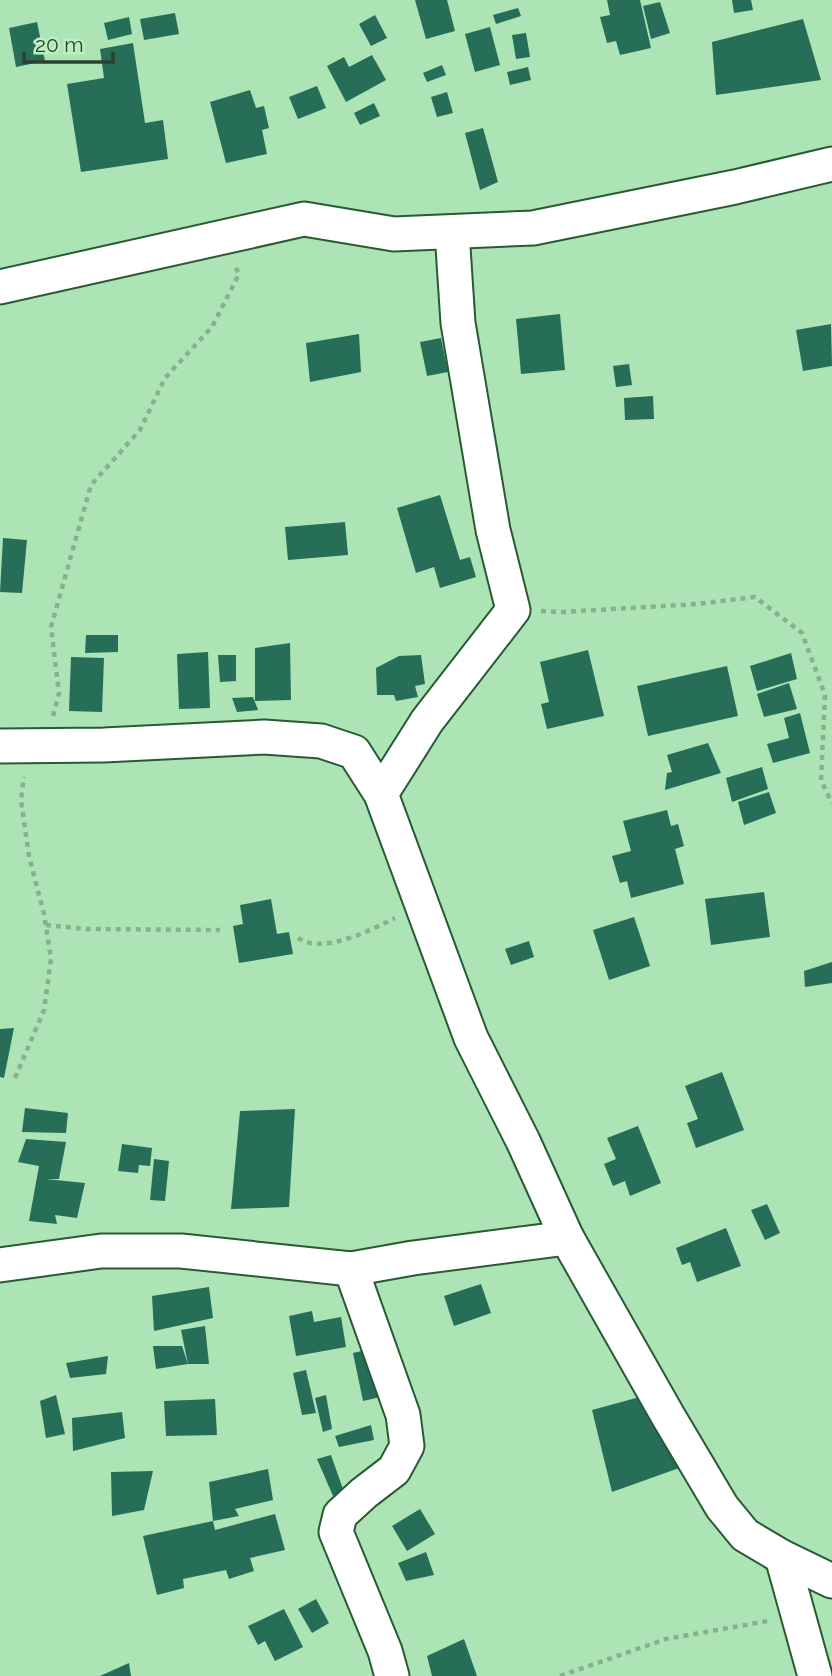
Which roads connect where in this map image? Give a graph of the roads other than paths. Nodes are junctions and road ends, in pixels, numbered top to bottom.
1 (832, 164) edge
2 (452, 232) junction
3 (0, 287) edge
4 (24, 746) edge
5 (381, 793) junction
6 (567, 1238) junction
7 (0, 1265) edge
8 (351, 1269) junction
9 (782, 1557) junction
10 (832, 1581) edge
11 (392, 1676) edge
12 (815, 1676) edge

1 - 2 street
2 - 3 street
2 - 5 street
4 - 5 street
5 - 6 street
6 - 8 street
6 - 9 street
7 - 8 street
8 - 11 street
9 - 10 street
9 - 12 street

